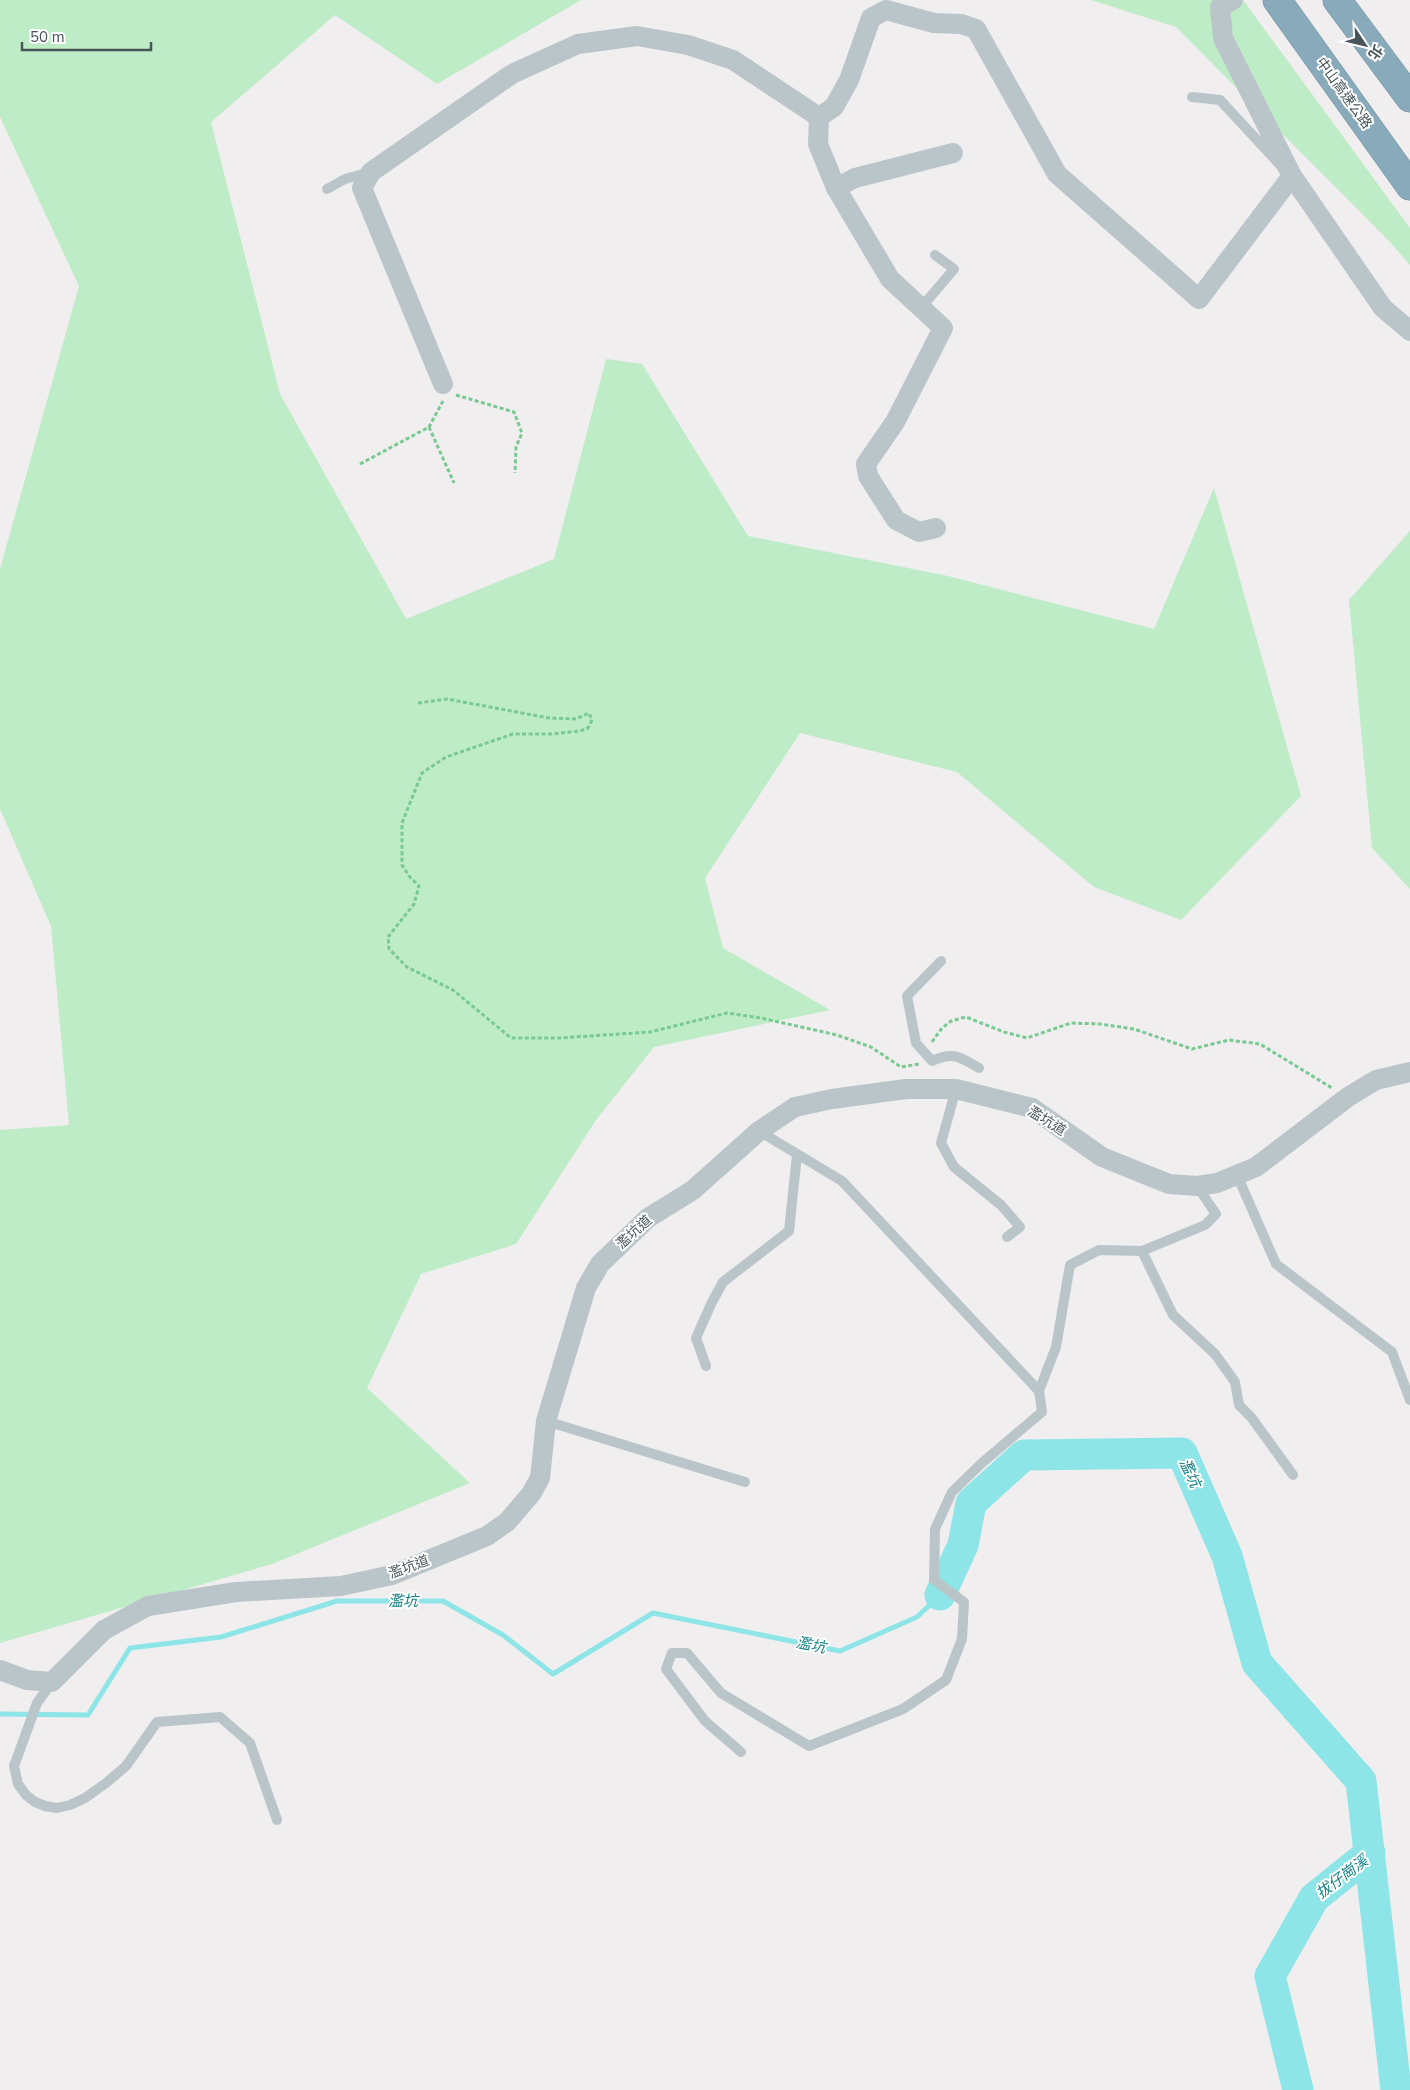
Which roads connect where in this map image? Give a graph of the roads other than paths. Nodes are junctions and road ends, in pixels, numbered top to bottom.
1 (1233, 0) edge
2 (1277, 0) edge
3 (1337, 0) edge
4 (1192, 97) dead end
5 (1410, 98) edge
6 (819, 117) junction
7 (953, 153) dead end
8 (371, 172) junction
9 (1292, 176) junction
10 (1410, 186) edge
11 (836, 188) junction
12 (327, 189) dead end
13 (935, 255) dead end
14 (920, 309) junction
15 (1410, 331) edge
16 (446, 388) road end
17 (936, 528) dead end
18 (941, 961) dead end
19 (980, 1068) dead end
20 (1410, 1072) edge
21 (956, 1089) junction
22 (759, 1131) junction
23 (797, 1155) junction
24 (1237, 1175) junction
25 (1197, 1186) junction
26 (1007, 1237) dead end
27 (1142, 1252) junction
28 (706, 1366) dead end
29 (1039, 1390) junction
30 (1410, 1400) edge
31 (546, 1421) junction
32 (1293, 1475) dead end
33 (745, 1482) dead end
34 (0, 1670) edge
35 (52, 1682) junction
36 (741, 1752) dead end
37 (277, 1820) dead end

1 - 9 street
2 - 10 highway, 中山高速公路
3 - 5 highway
4 - 9 lane
6 - 8 street
6 - 9 street
6 - 11 street
7 - 11 street
8 - 12 lane
8 - 16 street
9 - 15 street
11 - 14 street
13 - 14 lane
14 - 17 street
18 - 19 lane
20 - 24 street, 濫坑道
21 - 22 street, 濫坑道
21 - 25 street, 濫坑道
21 - 26 lane
22 - 23 lane
22 - 31 street, 濫坑道
23 - 28 lane
23 - 29 lane
24 - 25 street, 濫坑道
24 - 30 lane
25 - 27 lane
27 - 29 lane
27 - 32 lane
29 - 36 lane
31 - 33 lane
31 - 35 street, 濫坑道
34 - 35 street
35 - 37 lane

